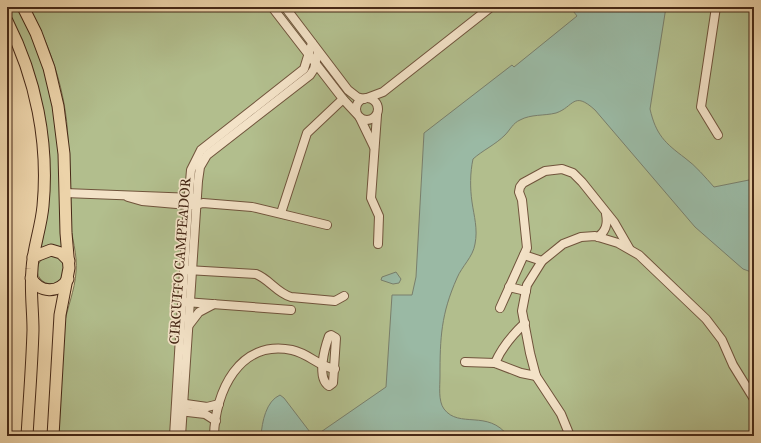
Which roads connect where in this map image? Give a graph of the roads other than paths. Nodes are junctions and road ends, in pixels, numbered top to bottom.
1 (23, 7) edge
2 (272, 7) edge
3 (285, 7) edge
4 (491, 7) edge
5 (716, 7) edge
6 (7, 21) edge
7 (312, 43) junction
8 (318, 52) junction
9 (308, 54) junction
10 (315, 62) junction
11 (310, 75) junction
12 (326, 76) junction
13 (383, 92) junction
14 (343, 99) junction
15 (365, 99) junction
16 (377, 111) junction
17 (358, 115) junction
18 (239, 119) junction
19 (245, 126) junction
20 (718, 135) dead end
21 (374, 147) junction
22 (196, 165) junction
23 (65, 193) junction
24 (195, 202) junction
25 (282, 213) junction
26 (606, 213) junction
27 (327, 225) dead end
28 (598, 237) junction
29 (378, 244) dead end
30 (629, 248) junction
31 (524, 255) junction
32 (33, 257) junction
33 (69, 261) junction
34 (542, 261) junction
35 (188, 270) junction
36 (31, 278) junction
37 (68, 279) junction
38 (509, 287) junction
39 (526, 291) junction
40 (344, 296) dead end
41 (186, 302) junction
42 (215, 304) junction
43 (500, 308) dead end
44 (291, 310) dead end
45 (524, 323) junction
46 (188, 325) junction
47 (323, 357) junction
48 (312, 358) junction
49 (336, 359) junction
50 (465, 362) dead end
51 (495, 363) junction
52 (322, 366) junction
53 (335, 369) junction
54 (536, 376) junction
55 (745, 386) junction
56 (754, 389) edge
57 (754, 399) edge
58 (219, 404) junction
59 (180, 407) junction
60 (216, 421) junction
61 (27, 436) edge
62 (53, 436) edge
63 (174, 436) edge
64 (181, 436) edge
65 (214, 436) edge
66 (570, 436) edge

1 - 23 main road
2 - 9 street
3 - 7 street
4 - 13 street
5 - 20 street
6 - 32 main road
7 - 8 street
7 - 9 street, CIRCUITO CAMPEADOR
8 - 10 street
8 - 15 street
9 - 10 street
9 - 18 street, CIRCUITO CAMPEADOR
10 - 11 street
10 - 12 street
11 - 12 street
11 - 19 street, CIRCUITO CAMPEADOR
12 - 14 street
13 - 15 street
13 - 16 street
14 - 17 street
14 - 25 street
15 - 16 street
15 - 17 street
16 - 17 street
16 - 21 street
17 - 21 street
18 - 19 street
18 - 22 street, CIRCUITO CAMPEADOR
19 - 22 street, CIRCUITO CAMPEADOR
21 - 29 street
22 - 24 street, CIRCUITO CAMPEADOR
23 - 24 street
23 - 33 main road
24 - 25 street
24 - 35 street, CIRCUITO CAMPEADOR
25 - 27 street
26 - 28 street
26 - 30 street
26 - 31 street
28 - 30 street
28 - 34 street
30 - 55 street
31 - 34 street
31 - 38 street
32 - 33 main road
32 - 36 main road
33 - 37 main road
34 - 39 street
35 - 40 street
35 - 41 street, CIRCUITO CAMPEADOR
36 - 37 main road
36 - 61 main road
37 - 62 main road
38 - 39 street
38 - 43 street
39 - 45 street
41 - 42 street
41 - 46 street, CIRCUITO CAMPEADOR
41 - 59 street, CIRCUITO CAMPEADOR
42 - 44 street
42 - 46 street
45 - 51 street
45 - 54 street
46 - 59 street, CIRCUITO CAMPEADOR
47 - 48 street
47 - 49 street
47 - 49 street
47 - 52 street
48 - 52 street
48 - 58 street
49 - 53 street
50 - 51 street
51 - 54 street
52 - 53 street
52 - 53 street
54 - 66 street
55 - 56 street
55 - 57 street
58 - 59 street
58 - 60 street
59 - 60 street
59 - 63 street, CIRCUITO CAMPEADOR
59 - 64 street, CIRCUITO CAMPEADOR
60 - 65 street

